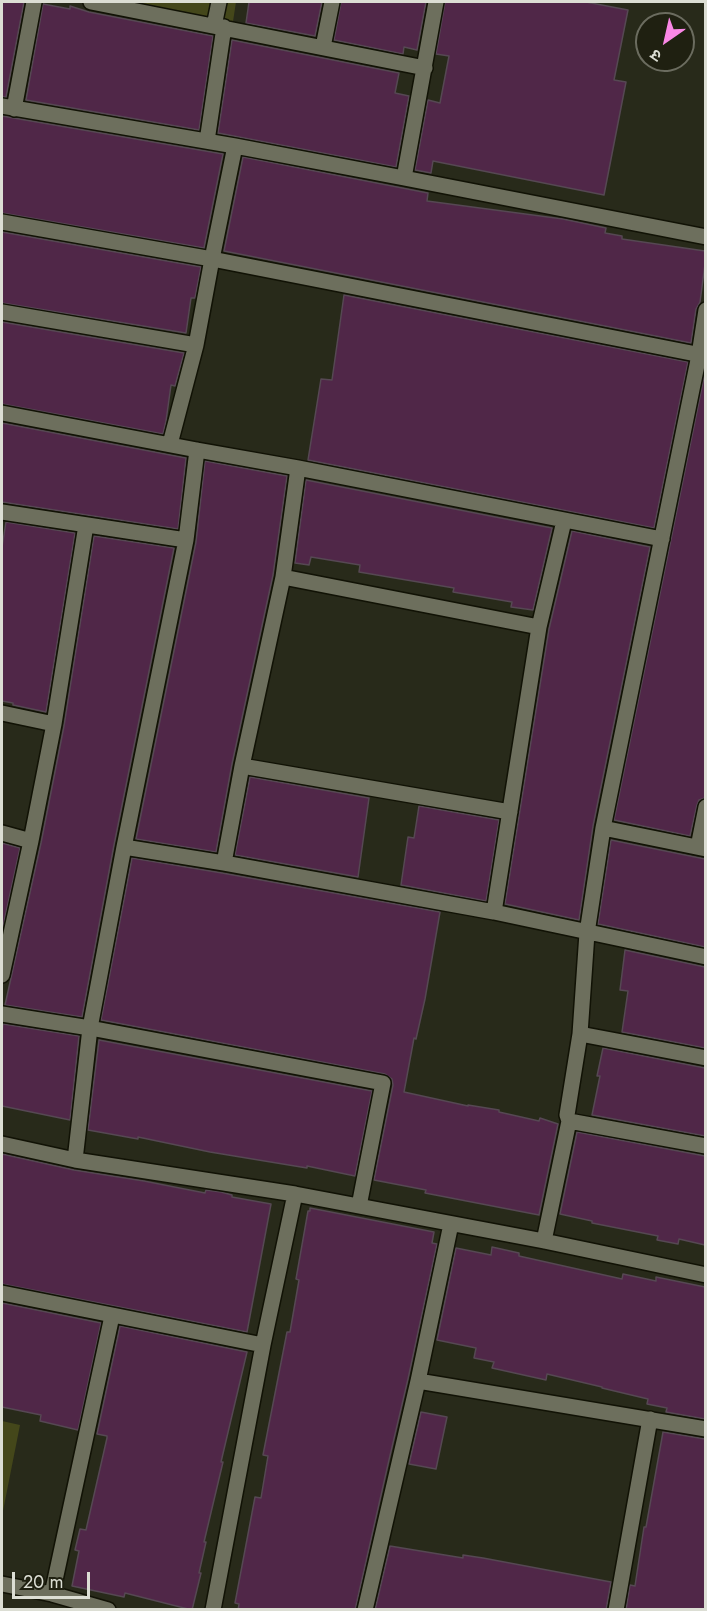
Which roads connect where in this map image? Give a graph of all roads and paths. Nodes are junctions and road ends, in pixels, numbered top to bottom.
1 (34, 2) edge
2 (91, 2) edge
3 (219, 2) edge
4 (332, 2) edge
5 (436, 2) edge
6 (219, 26) junction
7 (323, 47) junction
8 (424, 68) junction
9 (8, 108) edge
10 (207, 141) junction
11 (235, 146) junction
12 (404, 178) junction
13 (2, 222) edge
14 (705, 237) edge
15 (212, 259) junction
16 (705, 310) edge
17 (2, 312) edge
18 (196, 345) junction
19 (702, 355) edge
20 (2, 413) edge
21 (170, 444) junction
22 (197, 450) junction
23 (298, 468) junction
24 (2, 512) edge
25 (564, 521) junction
26 (86, 525) junction
27 (662, 539) junction
28 (186, 540) junction
29 (283, 577) junction
30 (539, 627) junction
31 (2, 713) edge
32 (54, 724) junction
33 (243, 766) junction
34 (705, 807) edge
35 (510, 812) junction
36 (603, 828) junction
37 (2, 833) edge
38 (31, 841) junction
39 (124, 847) junction
40 (702, 848) edge
41 (224, 863) junction
42 (494, 912) junction
43 (587, 933) junction
44 (705, 957) edge
45 (2, 975) edge
46 (2, 1014) edge
47 (90, 1028) junction
48 (580, 1034) junction
49 (705, 1058) edge
50 (568, 1121) junction
51 (2, 1144) edge
52 (705, 1146) edge
53 (75, 1160) junction
54 (295, 1194) junction
55 (359, 1206) junction
56 (451, 1224) junction
57 (544, 1241) junction
58 (705, 1275) edge
59 (2, 1293) edge
60 (112, 1316) junction
61 (263, 1345) junction
62 (418, 1381) junction
63 (650, 1419) junction
64 (705, 1429) edge
65 (2, 1584) edge
66 (52, 1594) junction
67 (108, 1610) edge
68 (213, 1610) edge
69 (365, 1610) edge
70 (616, 1610) edge

1 - 9 street
2 - 6 street
3 - 6 street
4 - 7 street
5 - 8 street
6 - 7 street
6 - 10 street
7 - 8 street
8 - 12 street
9 - 10 street
10 - 11 street
11 - 12 street
11 - 15 street
12 - 14 street
13 - 15 street
15 - 18 street
15 - 19 street
16 - 19 street
17 - 18 street
18 - 21 street
19 - 27 street
20 - 21 street
21 - 22 street
22 - 23 street
22 - 28 street
23 - 25 street
23 - 29 street
24 - 26 street
25 - 27 street
25 - 30 street
26 - 28 street
26 - 32 street
27 - 36 street
28 - 39 street
29 - 30 street
29 - 33 street
30 - 35 street
31 - 32 street
32 - 38 street
33 - 35 street
33 - 41 street
34 - 40 street
35 - 42 street
36 - 40 street
36 - 43 street
37 - 38 street
38 - 45 street
39 - 41 street
39 - 47 street
41 - 42 street
42 - 43 street
43 - 44 street
43 - 48 street
46 - 47 street
47 - 53 street
47 - 55 street
48 - 49 street
48 - 50 street
50 - 52 street
50 - 57 street
51 - 53 street
53 - 54 street
54 - 55 street
54 - 61 street
55 - 56 street
56 - 57 street
56 - 62 street
57 - 58 street
59 - 60 street
60 - 61 street
60 - 66 street
61 - 68 street
62 - 63 street
62 - 69 street
63 - 64 street
63 - 70 street
65 - 66 street
66 - 67 street

